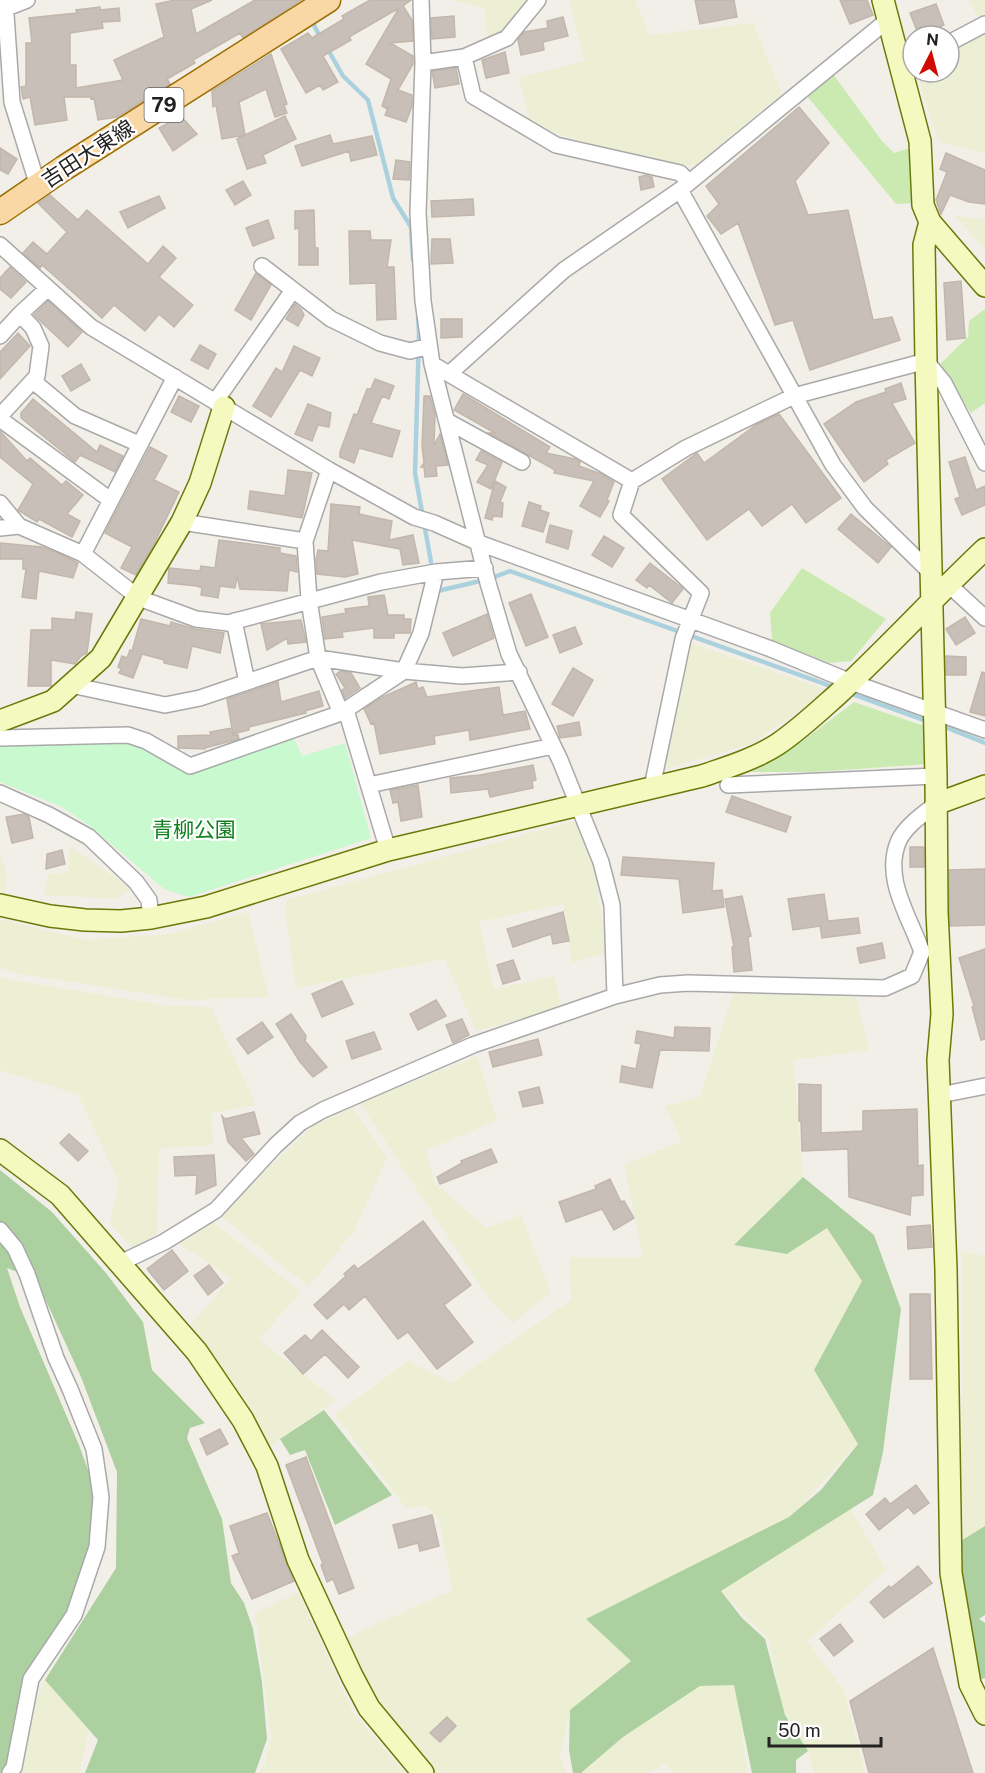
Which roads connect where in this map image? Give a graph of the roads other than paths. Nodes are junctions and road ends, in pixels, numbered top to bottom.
1 (27, 0) edge
2 (328, 0) edge
3 (421, 0) edge
4 (538, 0) edge
5 (5, 4) edge
6 (886, 10) edge
7 (985, 24) edge
8 (961, 37) edge
9 (901, 49) edge
10 (464, 57) junction
11 (423, 63) junction
12 (910, 84) edge
13 (38, 186) junction
14 (684, 186) junction
15 (0, 212) edge
16 (930, 222) junction
17 (0, 245) edge
18 (262, 266) dead end
19 (985, 286) edge
20 (47, 289) junction
21 (293, 290) junction
22 (20, 314) junction
23 (0, 336) edge
24 (428, 347) junction
25 (926, 360) junction
26 (432, 364) junction
27 (450, 374) junction
28 (175, 377) junction
29 (33, 381) junction
30 (794, 396) junction
31 (220, 405) junction
32 (0, 417) edge
33 (447, 421) junction
34 (139, 444) junction
35 (522, 462) dead end
36 (985, 463) edge
37 (329, 470) junction
38 (632, 481) junction
39 (110, 499) junction
40 (0, 503) edge
41 (182, 522) junction
42 (19, 526) junction
43 (0, 528) edge
44 (305, 541) junction
45 (479, 543) junction
46 (985, 549) edge
47 (83, 554) junction
48 (930, 572) junction
49 (486, 576) junction
50 (948, 584) junction
51 (433, 586) junction
52 (139, 598) junction
53 (309, 600) junction
54 (931, 600) junction
55 (985, 618) edge
56 (234, 621) junction
57 (690, 621) junction
58 (318, 658) junction
59 (404, 671) junction
60 (519, 672) junction
61 (247, 682) junction
62 (71, 685) junction
63 (844, 688) junction
64 (343, 711) junction
65 (933, 719) junction
66 (0, 721) edge
67 (985, 730) edge
68 (0, 738) edge
69 (553, 746) junction
70 (936, 776) junction
71 (369, 784) junction
72 (728, 785) dead end
73 (985, 786) edge
74 (652, 787) junction
75 (0, 793) edge
76 (578, 804) junction
77 (936, 804) junction
78 (388, 850) junction
79 (0, 905) edge
80 (150, 918) junction
81 (615, 996) junction
82 (985, 1086) edge
83 (940, 1095) junction
84 (0, 1150) edge
85 (0, 1230) edge
86 (120, 1263) junction
87 (985, 1714) edge
88 (10, 1773) edge
89 (423, 1773) edge

1 - 5 street
2 - 13 main road, 吉田大東線 / 79
3 - 11 street
4 - 10 street
5 - 13 street
6 - 9 street
6 - 14 street
7 - 8 street
10 - 11 street
10 - 14 street
11 - 24 street
12 - 16 street
13 - 15 main road, 吉田大東線 / 79
14 - 27 street
14 - 30 street
16 - 19 street
16 - 25 street
17 - 20 street
18 - 21 street
20 - 22 street
20 - 28 street
21 - 24 street
21 - 31 street
22 - 23 street
22 - 29 street
24 - 26 street
25 - 30 street
25 - 36 street
25 - 48 street
26 - 27 street
26 - 33 street
27 - 38 street
28 - 31 street
28 - 34 street
29 - 32 street
29 - 34 street
30 - 38 street
30 - 48 street
31 - 37 street
31 - 41 street
32 - 39 street
33 - 35 street
33 - 45 street
34 - 39 street
37 - 44 street
37 - 45 street
38 - 57 street
39 - 47 street
40 - 42 street
41 - 44 street
41 - 52 street
42 - 43 street
42 - 47 street
44 - 53 street
45 - 49 street
45 - 57 street
46 - 50 street
47 - 52 street
48 - 54 street
49 - 51 street
49 - 60 street
50 - 54 street
50 - 55 street
51 - 53 street
51 - 59 street
52 - 56 street
52 - 62 street
53 - 56 street
53 - 58 street
54 - 63 street
54 - 65 street
56 - 61 street
57 - 63 street
57 - 74 street
58 - 59 street
58 - 61 street
58 - 64 street
59 - 60 street
59 - 64 street
60 - 69 street
61 - 62 street
62 - 66 street
63 - 65 street
63 - 74 street
64 - 68 street
64 - 71 street
65 - 67 street
65 - 70 street
69 - 71 street
69 - 76 street
70 - 72 street
70 - 77 street
71 - 78 street
73 - 77 street
74 - 76 street
75 - 80 street
76 - 78 street
76 - 81 street
77 - 81 street
77 - 83 street
78 - 80 street
79 - 80 street
81 - 86 street
82 - 83 street
83 - 87 street
84 - 86 street
85 - 88 street
86 - 89 street

